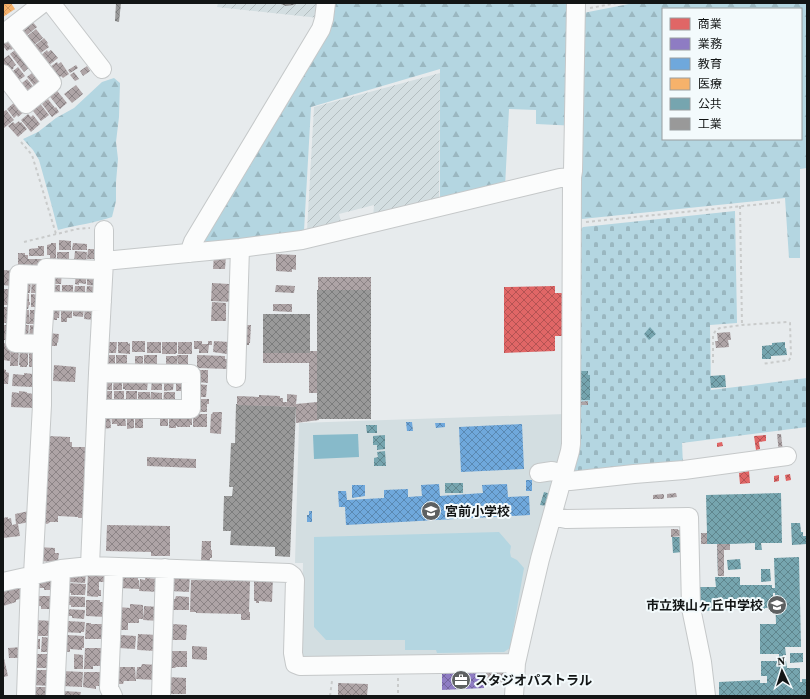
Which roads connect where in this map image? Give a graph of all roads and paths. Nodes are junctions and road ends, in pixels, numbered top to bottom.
1 (43, 3) edge
2 (51, 3) edge
3 (326, 3) edge
4 (617, 3) edge
5 (576, 6) edge
6 (6, 31) edge
7 (102, 69) dead end
8 (3, 74) edge
9 (21, 142) dead end
10 (572, 177) junction
11 (782, 202) dead end
12 (740, 206) junction
13 (572, 223) junction
14 (104, 230) joint
15 (56, 234) junction
16 (24, 242) dead end
17 (240, 248) junction
18 (189, 253) junction
19 (104, 265) junction
20 (46, 275) junction
21 (45, 301) junction
22 (102, 302) junction
23 (742, 326) junction
24 (42, 344) junction
25 (713, 362) dead end
26 (762, 364) dead end
27 (98, 372) junction
28 (236, 378) dead end
29 (97, 409) junction
30 (787, 456) dead end
31 (539, 473) dead end
32 (562, 477) junction
33 (552, 516) junction
34 (90, 566) junction
35 (114, 566) junction
36 (165, 568) junction
37 (61, 569) junction
38 (31, 576) junction
39 (3, 582) edge
40 (516, 664) junction
41 (26, 696) edge
42 (55, 696) edge
43 (113, 696) edge
44 (161, 696) edge
45 (514, 696) edge
46 (706, 696) edge

1 - 6 street
2 - 7 street
3 - 18 street
4 - 5 path
5 - 10 street
6 - 8 street
9 - 15 path
10 - 13 street
10 - 17 street
11 - 12 path
12 - 13 path
12 - 23 path
13 - 32 street
14 - 15 path
14 - 19 street
15 - 16 path
17 - 18 street
17 - 28 street
18 - 19 street
19 - 20 street
19 - 22 street
20 - 21 street
20 - 24 street
21 - 22 street
21 - 24 street
22 - 27 street
23 - 25 path
23 - 26 path
24 - 38 street
27 - 29 street
27 - 29 street
29 - 34 street
30 - 32 street
31 - 32 street
32 - 33 street
33 - 40 street
33 - 46 street
34 - 35 street
34 - 37 street
35 - 36 street
35 - 43 street
36 - 40 street
36 - 44 street
37 - 38 street
37 - 42 street
38 - 39 street
38 - 41 street
40 - 45 street

